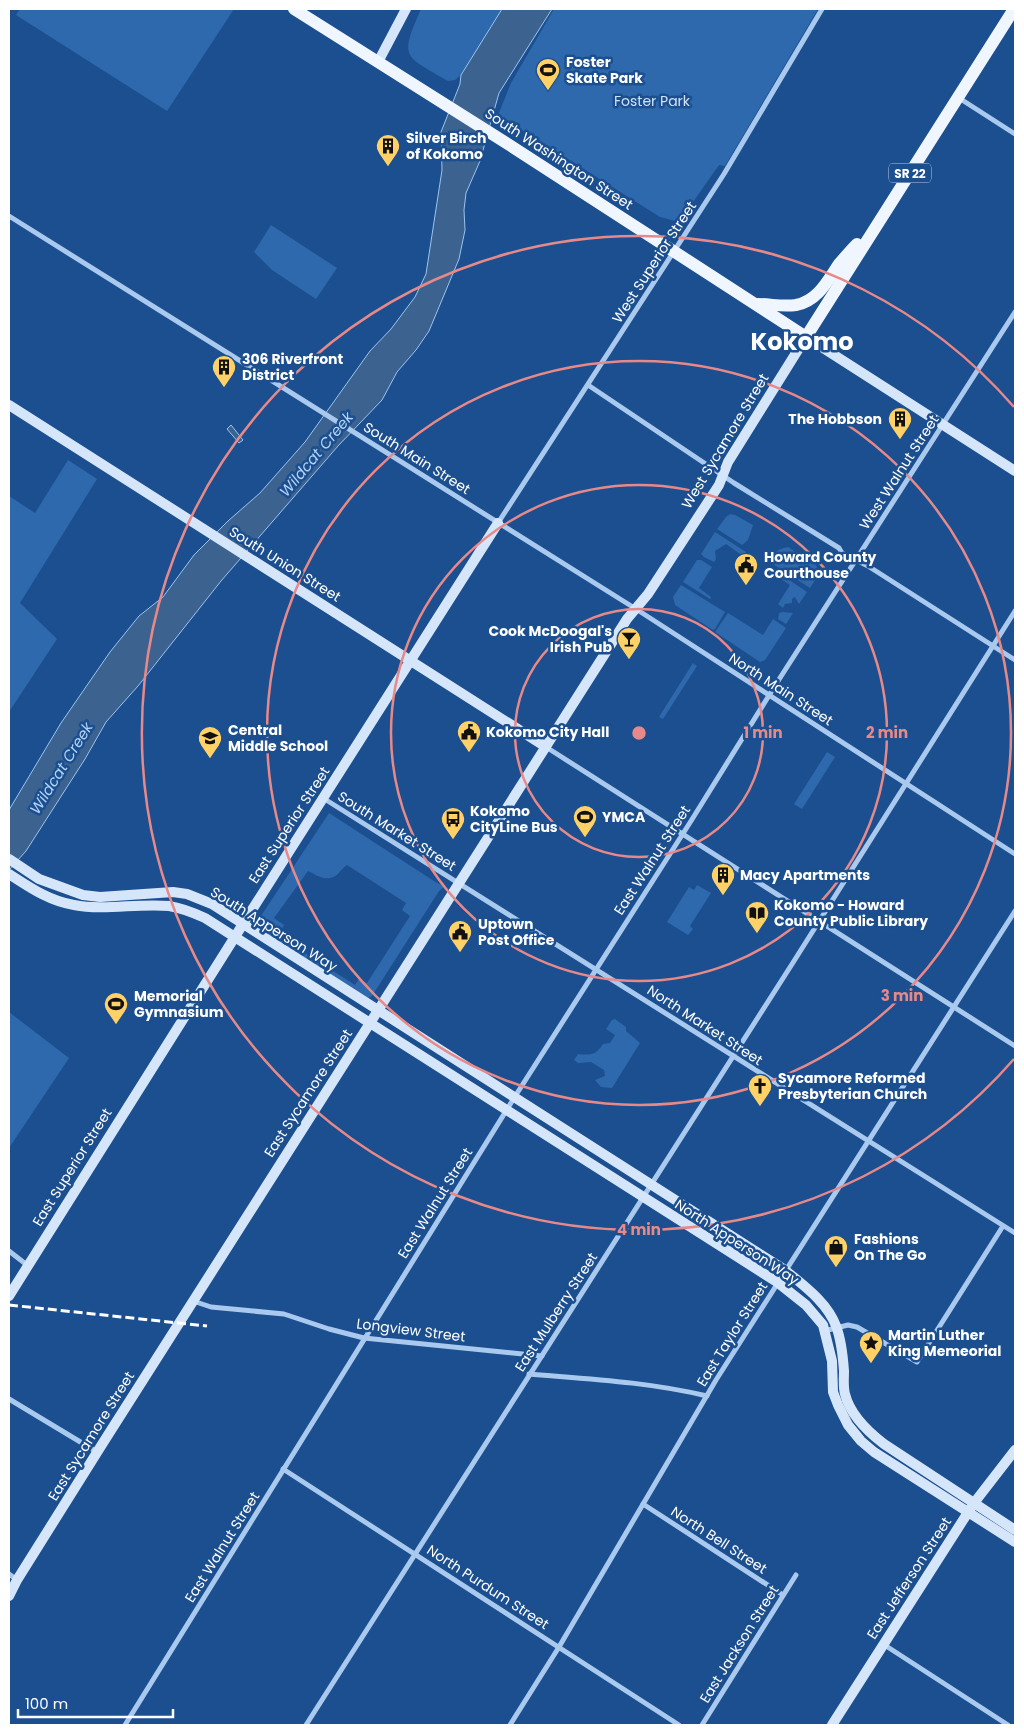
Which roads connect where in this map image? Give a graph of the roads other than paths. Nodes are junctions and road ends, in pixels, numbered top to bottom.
1 (294, 9) edge
2 (406, 9) edge
3 (822, 9) edge
4 (1014, 9) edge
5 (378, 62) junction
6 (958, 98) junction
7 (1015, 134) edge
8 (9, 216) edge
9 (881, 218) junction
10 (674, 251) junction
11 (755, 304) junction
12 (1015, 312) edge
13 (806, 337) junction
14 (588, 385) junction
15 (9, 405) edge
16 (943, 425) junction
17 (1015, 471) edge
18 (722, 474) junction
19 (498, 523) junction
20 (857, 559) junction
21 (636, 609) junction
22 (1015, 612) edge
23 (993, 646) junction
24 (411, 660) junction
25 (1015, 660) edge
26 (769, 695) junction
27 (546, 747) junction
28 (905, 784) junction
29 (323, 798) junction
30 (683, 834) junction
31 (1015, 854) edge
32 (9, 859) edge
33 (9, 874) edge
34 (458, 883) junction
35 (1015, 911) edge
36 (820, 920) junction
37 (243, 924) junction
38 (235, 936) junction
39 (596, 969) junction
40 (954, 1007) junction
41 (377, 1010) junction
42 (369, 1023) junction
43 (1015, 1046) edge
44 (733, 1057) junction
45 (514, 1098) junction
46 (506, 1110) junction
47 (868, 1141) junction
48 (650, 1185) junction
49 (643, 1197) junction
50 (1004, 1226) junction
51 (1015, 1233) edge
52 (9, 1251) edge
53 (28, 1265) junction
54 (785, 1270) junction
55 (777, 1282) junction
56 (9, 1296) edge
57 (192, 1300) junction
58 (837, 1326) junction
59 (824, 1331) junction
60 (364, 1338) junction
61 (542, 1356) junction
62 (529, 1374) junction
63 (707, 1396) junction
64 (9, 1399) edge
65 (1015, 1450) edge
66 (97, 1452) junction
67 (283, 1469) junction
68 (643, 1504) junction
69 (971, 1508) junction
70 (1015, 1530) edge
71 (1015, 1542) edge
72 (415, 1553) junction
73 (796, 1575) dead end
74 (13, 1577) edge
75 (783, 1595) junction
76 (9, 1596) edge
77 (883, 1644) junction
78 (559, 1647) junction
79 (125, 1725) edge
80 (306, 1725) edge
81 (510, 1725) edge
82 (679, 1725) edge
83 (702, 1725) edge
84 (832, 1725) edge
85 (1008, 1725) edge

1 - 5 main road, South Washington Street
2 - 5 main road
3 - 10 street, West Superior Street
4 - 6 main road, West Sycamore Street / SR 22
5 - 10 main road, South Washington Street
6 - 7 street
6 - 9 main road, West Sycamore Street / SR 22
8 - 19 street, South Main Street
9 - 11 main road
9 - 13 main road, West Sycamore Street / SR 22
10 - 11 main road, South Washington Street
10 - 14 street, West Superior Street
11 - 13 main road, South Washington Street
12 - 16 street, West Walnut Street
13 - 16 main road
13 - 18 main road, West Sycamore Street
14 - 18 street
14 - 19 street, West Superior Street
15 - 24 main road, South Union Street
16 - 17 main road
16 - 20 street, West Walnut Street
18 - 20 street
18 - 21 main road, West Sycamore Street
19 - 21 street, South Main Street
19 - 24 main road, East Superior Street
20 - 23 street
20 - 26 street, West Walnut Street
21 - 26 street, North Main Street
21 - 27 main road, East Sycamore Street
22 - 23 street, East Mulberry Street
23 - 25 street
23 - 28 street, East Mulberry Street
24 - 27 main road, South Union Street
24 - 29 main road, East Superior Street
26 - 28 street, North Main Street
26 - 30 street, East Walnut Street
27 - 30 street
27 - 34 main road, East Sycamore Street
28 - 31 street, North Main Street
28 - 36 street, East Mulberry Street
29 - 34 street, South Market Street
29 - 37 main road, East Superior Street
30 - 36 street
30 - 39 street, East Walnut Street
32 - 37 main road, South Apperson Way
33 - 38 main road, South Apperson Way
34 - 39 street, North Market Street
34 - 41 main road, East Sycamore Street
35 - 40 street, East Taylor Street
36 - 40 street
36 - 44 street, East Mulberry Street
37 - 38 main road, East Superior Street
37 - 41 main road, South Apperson Way
38 - 42 main road, South Apperson Way
38 - 53 main road, East Superior Street
39 - 44 street, North Market Street
39 - 45 street, East Walnut Street
40 - 43 street
40 - 47 street, East Taylor Street
41 - 42 main road, East Sycamore Street
41 - 45 main road, North Apperson Way
42 - 46 main road, North Apperson Way
42 - 57 main road, East Sycamore Street
44 - 47 street, North Market Street
44 - 48 street, East Mulberry Street
45 - 46 street, East Walnut Street
45 - 48 main road, North Apperson Way
46 - 49 main road, North Apperson Way
46 - 60 street, East Walnut Street
47 - 50 street, North Market Street
47 - 54 street, East Taylor Street
48 - 49 street, East Mulberry Street
48 - 54 main road, North Apperson Way
49 - 55 main road, North Apperson Way
49 - 61 street, East Mulberry Street
50 - 51 street, North Market Street
50 - 58 street
52 - 53 street
53 - 56 main road, East Superior Street
54 - 55 street, East Taylor Street
54 - 58 main road, North Apperson Way
55 - 59 main road, North Apperson Way
55 - 63 street, East Taylor Street
57 - 60 street, Longview Street
57 - 66 main road, East Sycamore Street
58 - 59 street
58 - 69 main road, North Apperson Way
59 - 69 main road, North Apperson Way
60 - 61 street, Longview Street
60 - 67 street, East Walnut Street
61 - 62 street, East Mulberry Street
62 - 63 street
62 - 72 street, East Mulberry Street
63 - 68 street, East Taylor Street
64 - 66 street
65 - 69 main road, East Jefferson Street
66 - 74 main road, East Sycamore Street
67 - 72 street, North Purdum Street
67 - 79 street, East Walnut Street
68 - 75 street, North Bell Street
68 - 78 street, East Taylor Street
69 - 70 main road, North Apperson Way
69 - 71 main road, North Apperson Way
69 - 77 main road, East Jefferson Street
72 - 78 street, North Purdum Street
72 - 80 street, East Mulberry Street
73 - 75 street, East Jackson Street
74 - 76 main road, East Sycamore Street
75 - 83 street, East Jackson Street
77 - 84 main road, East Jefferson Street
77 - 85 street
78 - 81 street, East Taylor Street
78 - 82 street, North Purdum Street

